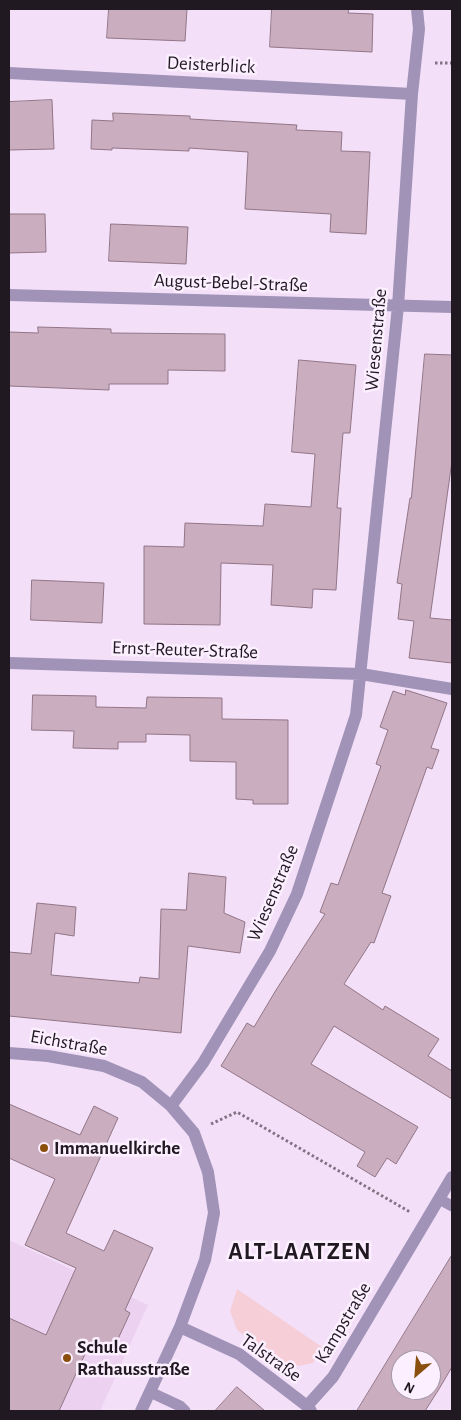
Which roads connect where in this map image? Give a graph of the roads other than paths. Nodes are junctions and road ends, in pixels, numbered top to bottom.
1 (417, 9) edge
2 (9, 73) edge
3 (412, 94) junction
4 (9, 295) edge
5 (398, 306) junction
6 (452, 308) edge
7 (9, 663) edge
8 (360, 674) junction
9 (452, 689) edge
10 (9, 1053) edge
11 (172, 1106) junction
12 (452, 1177) edge
13 (439, 1199) junction
14 (452, 1206) edge
15 (180, 1326) junction
16 (150, 1392) junction
17 (309, 1409) edge
18 (142, 1411) edge
19 (186, 1411) edge

1 - 3 street, Wiesenstraße
2 - 3 street, Deisterblick
3 - 5 street, Wiesenstraße
4 - 5 street, August-Bebel-Straße
5 - 6 street, August-Bebel-Straße
5 - 8 street, Wiesenstraße
7 - 8 street, Ernst-Reuter-Straße
8 - 9 street
8 - 11 street, Wiesenstraße
10 - 11 street, Eichstraße
11 - 15 street, Eichstraße
12 - 13 street, Kampstraße
13 - 14 lane
13 - 17 street, Kampstraße
15 - 16 street, Eichstraße
15 - 17 street, Talstraße
16 - 18 street, Eichstraße
16 - 19 lane

